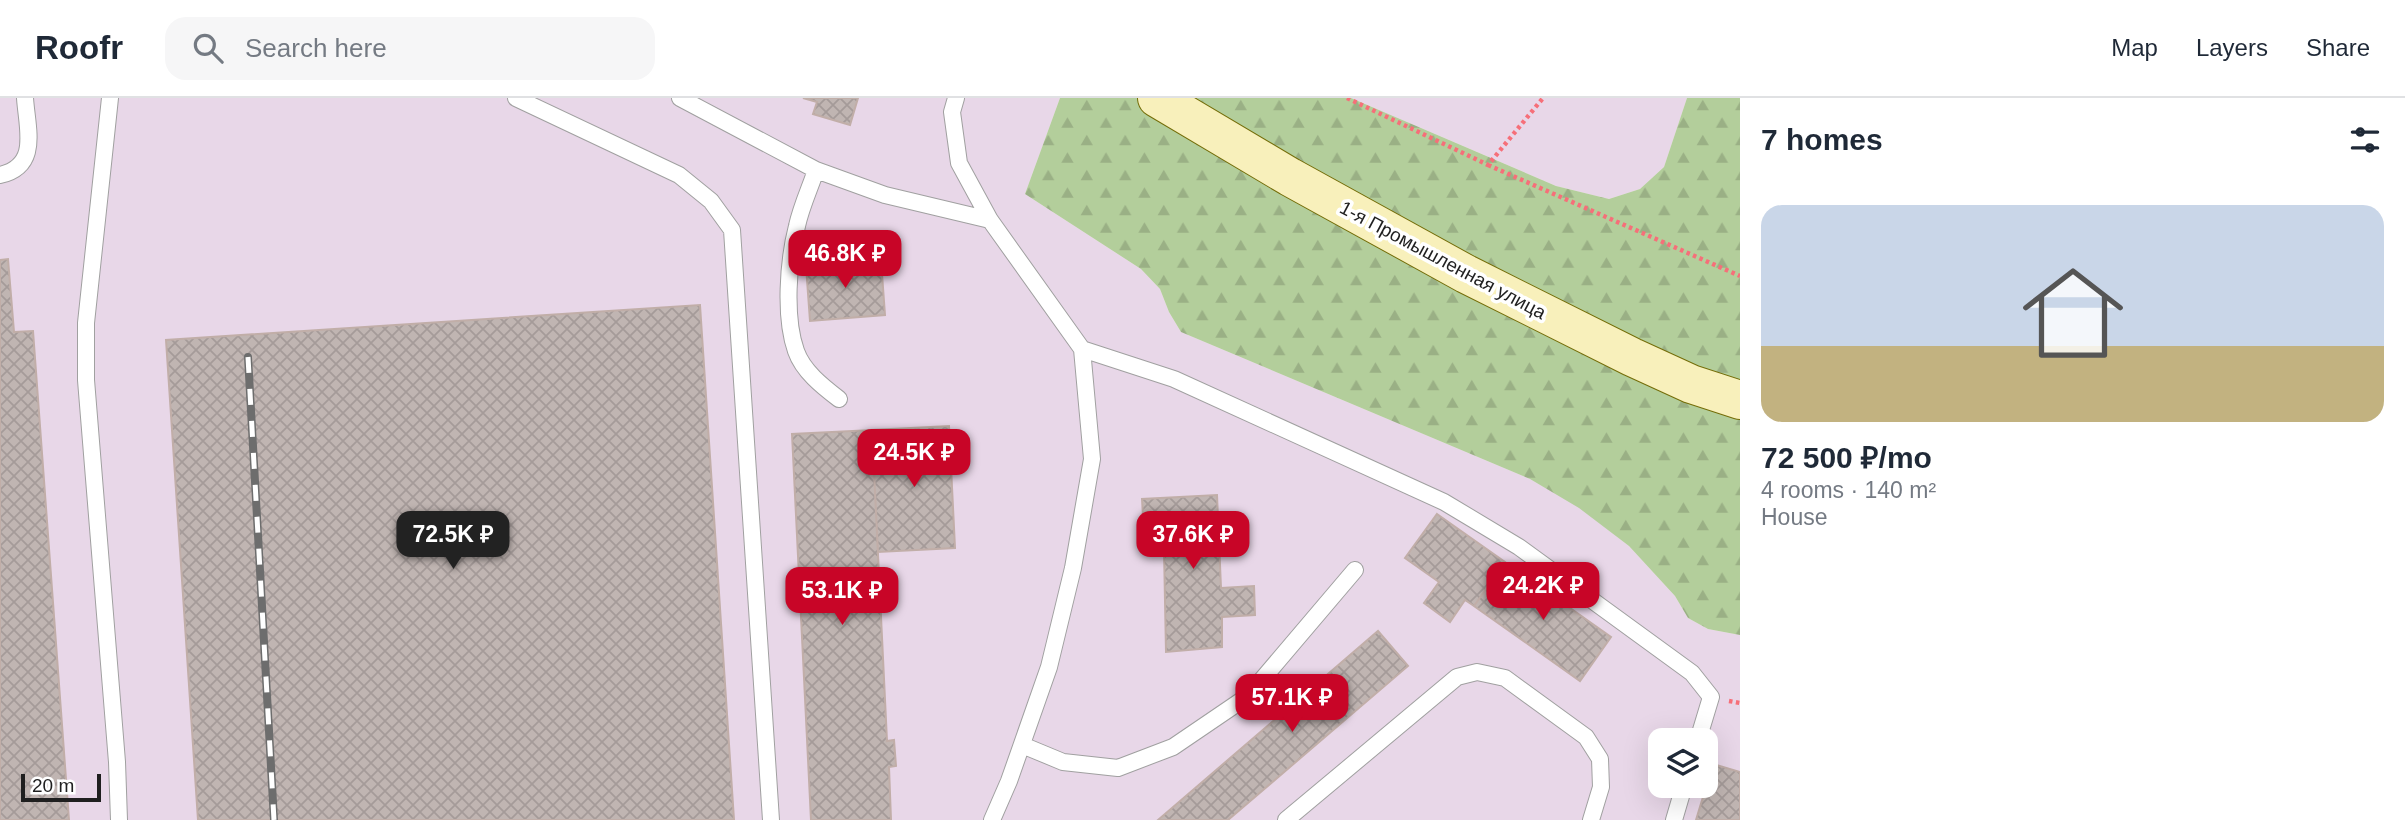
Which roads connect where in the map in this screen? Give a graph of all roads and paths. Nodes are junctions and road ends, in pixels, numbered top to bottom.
1 (25, 98) edge
2 (110, 98) edge
3 (516, 98) edge
4 (680, 98) edge
5 (956, 98) edge
6 (1157, 98) edge
7 (1347, 98) edge
8 (1543, 98) edge
9 (1488, 165) junction
10 (816, 170) junction
11 (0, 175) edge
12 (990, 220) junction
13 (1740, 276) edge
14 (1082, 349) junction
15 (839, 399) dead end
16 (1740, 400) edge
17 (1354, 570) dead end
18 (1702, 728) edge
19 (1021, 745) junction
20 (1681, 798) edge
21 (119, 820) edge
22 (771, 820) edge
23 (992, 820) edge
24 (1286, 820) edge
25 (1591, 820) edge
26 (1674, 820) edge

1 - 11 lane
2 - 21 lane
3 - 22 lane
4 - 10 lane
5 - 12 lane
6 - 16 main road, 1-я Промышленная улица
7 - 9 path
8 - 9 path
9 - 13 path
10 - 12 lane
10 - 15 lane
12 - 14 lane
14 - 18 lane
14 - 19 lane
17 - 19 lane
19 - 23 lane
20 - 26 lane
24 - 25 lane

